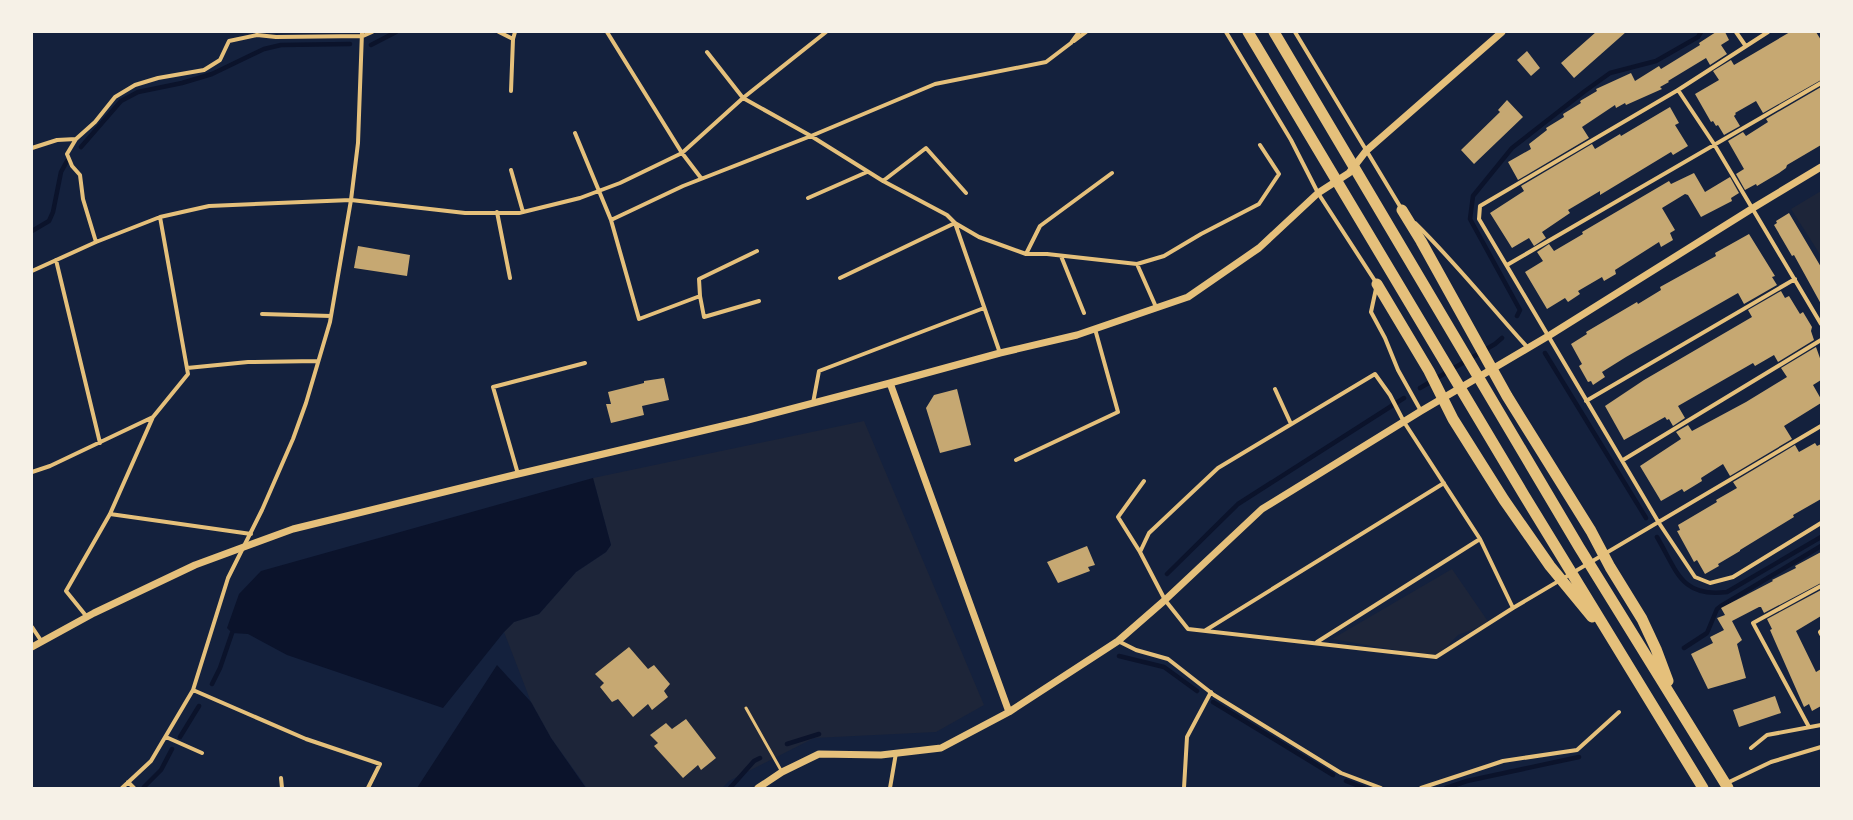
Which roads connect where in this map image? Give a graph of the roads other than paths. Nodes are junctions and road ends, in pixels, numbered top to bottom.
1 (372, 32) edge
2 (499, 32) edge
3 (515, 32) edge
4 (607, 32) edge
5 (826, 32) edge
6 (1076, 32) edge
7 (1079, 32) edge
8 (1086, 32) edge
9 (1226, 32) edge
10 (1248, 32) edge
11 (1274, 32) edge
12 (1296, 32) edge
13 (1502, 32) edge
14 (1736, 32) edge
15 (1768, 32) edge
16 (362, 34) edge
17 (513, 39) junction
18 (1072, 43) junction
19 (1745, 45) junction
20 (707, 52) dead end
21 (1821, 83) edge
22 (1678, 90) junction
23 (511, 91) dead end
24 (743, 98) junction
25 (574, 133) dead end
26 (811, 136) junction
27 (76, 139) junction
28 (1714, 144) junction
29 (1260, 145) dead end
30 (32, 148) edge
31 (1366, 151) junction
32 (682, 153) junction
33 (1821, 167) edge
34 (511, 170) dead end
35 (867, 172) junction
36 (1112, 173) dead end
37 (701, 178) junction
38 (883, 181) junction
39 (599, 191) junction
40 (966, 193) dead end
41 (1318, 193) junction
42 (808, 198) dead end
43 (351, 200) junction
44 (1753, 208) junction
45 (1402, 210) junction
46 (497, 212) junction
47 (523, 212) junction
48 (160, 217) junction
49 (611, 220) junction
50 (955, 223) junction
51 (96, 242) junction
52 (757, 251) dead end
53 (1026, 254) junction
54 (1061, 256) junction
55 (56, 260) junction
56 (1137, 264) junction
57 (1507, 265) junction
58 (32, 271) edge
59 (510, 278) dead end
60 (840, 278) dead end
61 (1795, 279) junction
62 (1377, 284) junction
63 (700, 296) junction
64 (759, 301) dead end
65 (1156, 307) junction
66 (984, 308) junction
67 (1084, 313) dead end
68 (262, 314) dead end
69 (331, 316) junction
70 (1821, 324) edge
71 (1095, 329) junction
72 (1550, 335) junction
73 (1821, 340) edge
74 (1528, 348) junction
75 (1000, 353) junction
76 (318, 361) junction
77 (585, 363) dead end
78 (187, 368) junction
79 (890, 384) junction
80 (1275, 389) dead end
81 (1586, 401) junction
82 (813, 403) junction
83 (1421, 411) junction
84 (153, 417) junction
85 (1404, 422) junction
86 (1291, 424) junction
87 (1821, 426) edge
88 (100, 443) junction
89 (1016, 460) dead end
90 (1623, 460) junction
91 (32, 472) edge
92 (518, 474) junction
93 (1144, 481) dead end
94 (1444, 483) junction
95 (110, 514) junction
96 (1659, 522) junction
97 (1821, 523) edge
98 (251, 534) junction
99 (1480, 539) junction
100 (245, 545) junction
101 (1140, 552) junction
102 (1821, 586) edge
103 (1165, 600) junction
104 (1513, 608) junction
105 (87, 617) junction
106 (32, 627) edge
107 (1206, 631) junction
108 (1821, 631) edge
109 (1821, 634) edge
110 (1118, 641) junction
111 (1613, 641) junction
112 (42, 642) junction
113 (1316, 643) junction
114 (32, 647) edge
115 (192, 690) junction
116 (1210, 692) junction
117 (1678, 707) junction
118 (746, 708) dead end
119 (1009, 712) junction
120 (1619, 712) dead end
121 (1821, 725) edge
122 (1809, 727) junction
123 (166, 737) junction
124 (1821, 747) edge
125 (1751, 748) dead end
126 (202, 753) dead end
127 (896, 753) junction
128 (782, 772) junction
129 (281, 778) dead end
130 (128, 782) junction
131 (1726, 786) edge
132 (122, 788) edge
133 (134, 788) edge
134 (282, 788) edge
135 (368, 788) edge
136 (758, 788) edge
137 (890, 788) edge
138 (1184, 788) edge
139 (1382, 788) edge
140 (1421, 788) edge
141 (1703, 788) edge

1 - 16 street
2 - 17 street
3 - 17 street
4 - 32 street
5 - 24 street
6 - 18 street
7 - 18 street
8 - 18 street
9 - 41 street
10 - 111 highway
11 - 117 highway
12 - 31 street
13 - 31 street
14 - 19 street
15 - 19 street
16 - 27 street
16 - 43 street
17 - 23 street
18 - 26 street
19 - 22 street
20 - 24 street
21 - 28 street
22 - 28 street
22 - 57 street
24 - 26 street
24 - 32 street
25 - 39 street
26 - 35 street
26 - 37 street
27 - 30 street
27 - 51 street
28 - 44 street
28 - 57 street
29 - 56 street
31 - 41 street
31 - 45 street
32 - 37 street
32 - 39 street
33 - 44 street
34 - 47 street
35 - 38 street
35 - 42 street
36 - 53 street
37 - 49 street
38 - 40 street
38 - 50 street
39 - 47 street
39 - 49 street
41 - 62 street
41 - 65 street
43 - 46 street
43 - 48 street
43 - 69 street
44 - 61 street
44 - 72 street
45 - 74 street
45 - 117 highway
46 - 47 street
46 - 59 street
48 - 51 street
48 - 78 street
49 - 63 street
50 - 53 street
50 - 60 street
50 - 66 street
51 - 55 street
52 - 63 street
53 - 54 street
54 - 56 street
54 - 67 street
55 - 58 street
55 - 88 street
56 - 65 street
57 - 72 street
61 - 70 street
61 - 81 street
62 - 83 street
62 - 111 highway
63 - 64 street
65 - 71 street
66 - 75 street
66 - 82 street
68 - 69 street
69 - 76 street
71 - 75 street
71 - 89 street
72 - 74 street
72 - 81 street
73 - 90 street
74 - 83 street
75 - 79 street
76 - 78 street
76 - 98 street
77 - 92 street
78 - 84 street
79 - 82 street
79 - 119 street
80 - 86 street
81 - 90 street
82 - 92 street
83 - 85 street
84 - 88 street
84 - 95 street
85 - 86 street
85 - 94 street
85 - 103 street
86 - 101 street
87 - 96 street
88 - 91 street
90 - 96 street
92 - 100 street
93 - 101 street
94 - 99 street
94 - 107 street
95 - 98 street
95 - 105 street
96 - 97 street
96 - 104 street
98 - 100 street
99 - 104 street
99 - 113 street
100 - 105 street
100 - 115 street
101 - 103 street
102 - 122 street
103 - 107 street
103 - 110 street
104 - 113 street
105 - 112 street
106 - 112 street
107 - 113 street
108 - 109 street
110 - 116 street
110 - 119 street
111 - 141 highway
112 - 114 street
115 - 123 street
115 - 135 street
116 - 138 street
116 - 139 street
117 - 131 highway
118 - 128 lane
119 - 127 street
120 - 140 street
121 - 122 street
122 - 125 street
123 - 126 street
123 - 130 street
124 - 131 street
127 - 128 street
127 - 137 street
128 - 136 street
129 - 134 street
130 - 132 street
130 - 133 street

